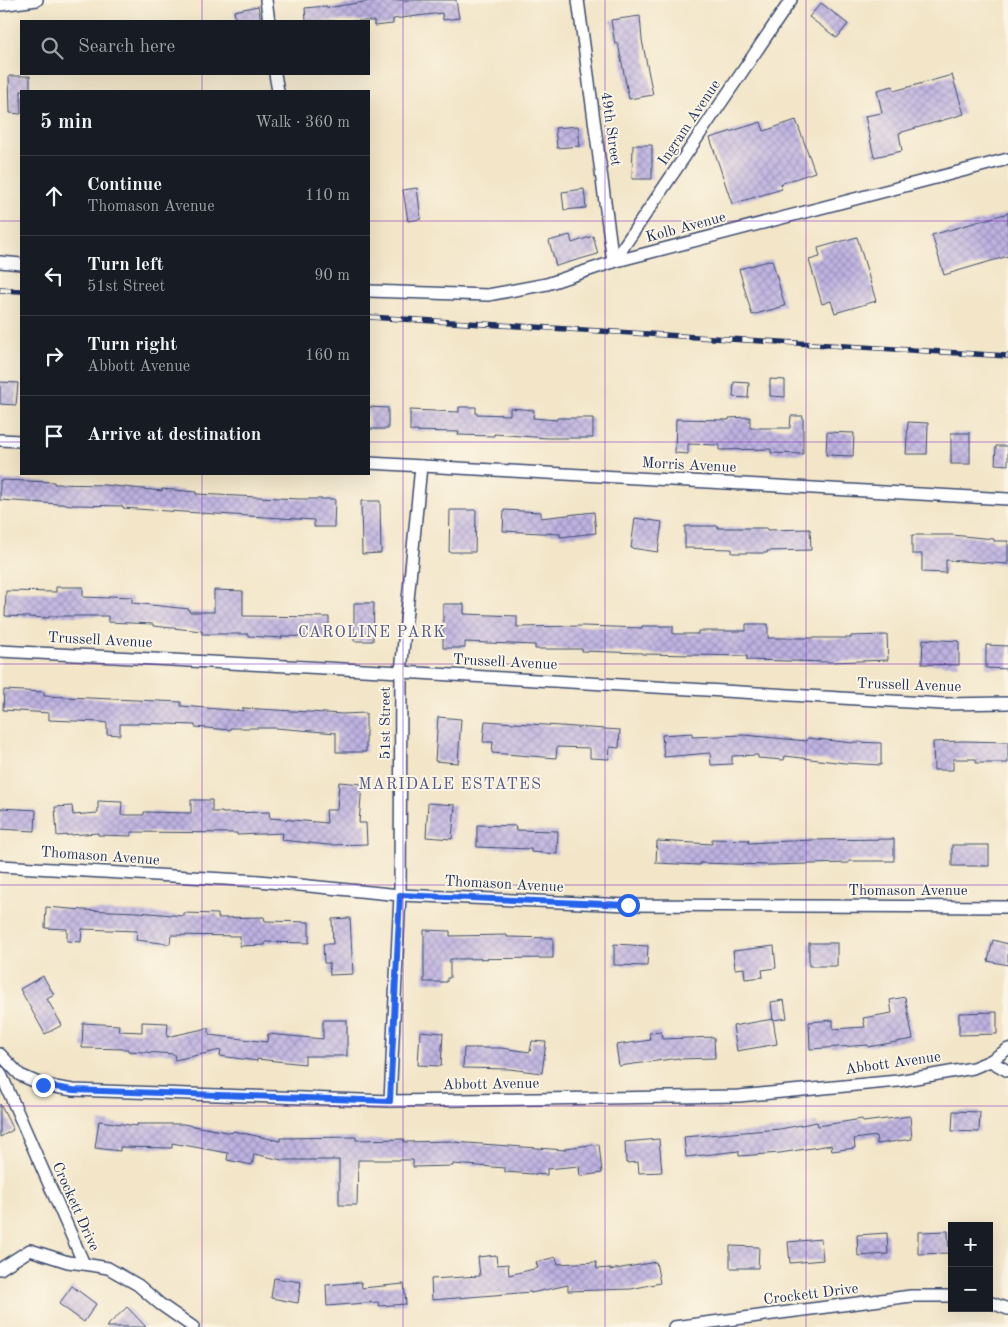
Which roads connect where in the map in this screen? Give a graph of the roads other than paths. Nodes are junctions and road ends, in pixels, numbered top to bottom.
1 (37, 0) edge
2 (266, 0) edge
3 (578, 0) edge
4 (791, 0) edge
5 (0, 5) edge
6 (268, 20) edge
7 (275, 75) edge
8 (278, 90) edge
9 (1008, 159) edge
10 (0, 262) edge
11 (613, 262) junction
12 (20, 264) edge
13 (370, 290) edge
14 (0, 440) edge
15 (20, 441) edge
16 (370, 463) edge
17 (421, 466) junction
18 (1008, 499) edge
19 (0, 651) edge
20 (401, 672) junction
21 (1008, 703) edge
22 (0, 866) edge
23 (400, 895) junction
24 (1008, 907) edge
25 (1008, 1049) edge
26 (0, 1054) edge
27 (990, 1061) junction
28 (1008, 1071) edge
29 (0, 1072) edge
30 (390, 1101) junction
31 (84, 1264) junction
32 (0, 1269) edge
33 (948, 1296) edge
34 (993, 1303) edge
35 (1008, 1309) edge
36 (696, 1326) edge
37 (193, 1327) edge
38 (674, 1327) edge

1 - 5 street
2 - 6 street
3 - 11 street, 49th Street
4 - 11 street, Ingram Avenue
7 - 8 street
9 - 11 street, Kolb Avenue
10 - 12 street
11 - 13 street, Kolb Avenue
14 - 15 street
16 - 17 street, Morris Avenue
17 - 18 street, Morris Avenue
17 - 20 street, 51st Street
19 - 20 street, Trussell Avenue
20 - 21 street, Trussell Avenue
20 - 23 street, 51st Street
22 - 23 street, Thomason Avenue
23 - 24 street, Thomason Avenue
23 - 30 street, 51st Street
25 - 27 street, Abbott Avenue
26 - 30 street, Abbott Avenue
27 - 28 street
27 - 30 street, Abbott Avenue
29 - 31 street, Crockett Drive
31 - 32 street
31 - 37 street, Crockett Drive
33 - 36 street, Crockett Drive
34 - 35 street
36 - 38 street, Crockett Drive

